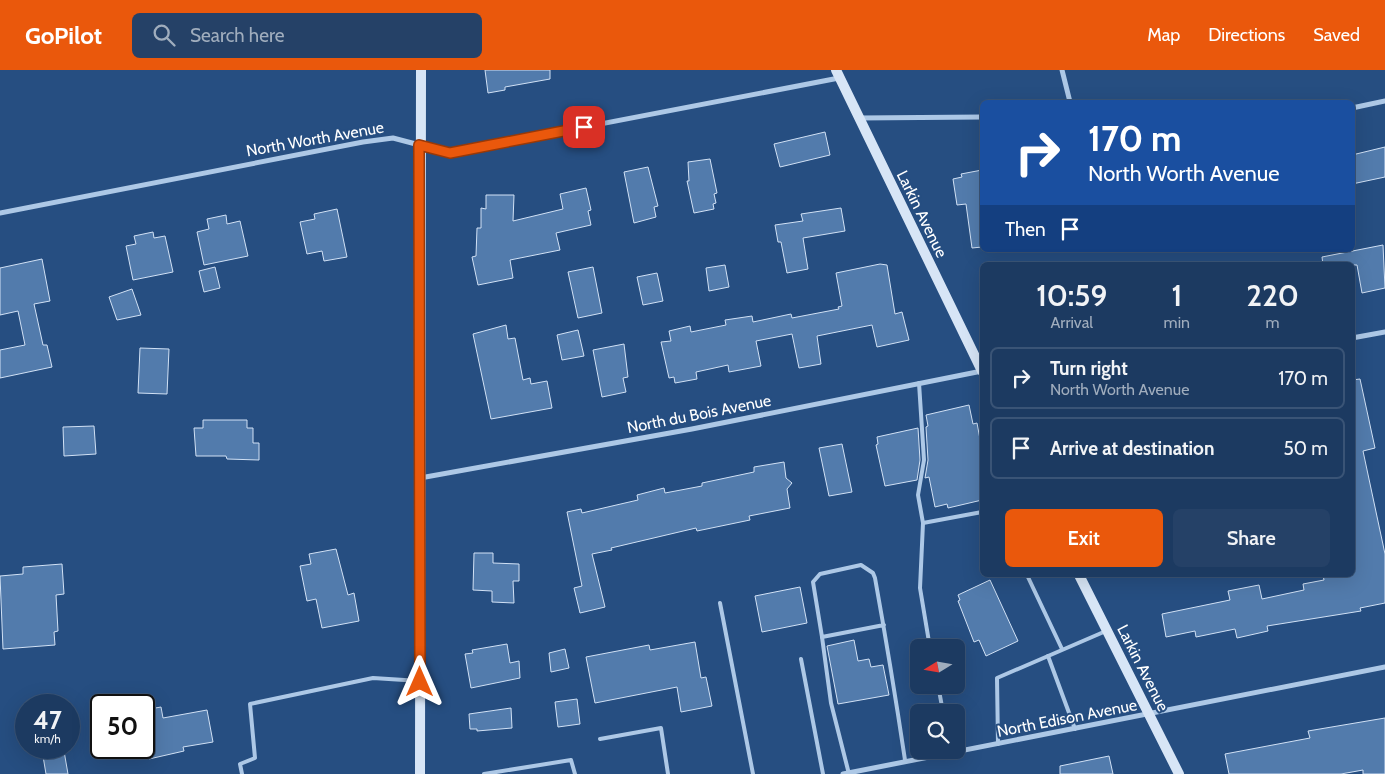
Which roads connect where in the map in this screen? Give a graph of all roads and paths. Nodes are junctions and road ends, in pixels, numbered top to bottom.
1 (420, 70) edge
2 (1062, 70) edge
3 (837, 74) edge
4 (1070, 100) edge
5 (1385, 101) edge
6 (1355, 107) edge
7 (980, 117) edge
8 (859, 118) junction
9 (419, 145) junction
10 (0, 212) edge
11 (1385, 332) edge
12 (1355, 337) edge
13 (980, 367) edge
14 (980, 371) edge
15 (919, 383) junction
16 (420, 478) junction
17 (980, 512) edge
18 (923, 523) junction
19 (1028, 577) edge
20 (1080, 577) edge
21 (720, 603) dead end
22 (884, 625) junction
23 (1107, 630) junction
24 (822, 637) junction
25 (928, 639) edge
26 (1062, 650) junction
27 (1048, 656) junction
28 (801, 659) dead end
29 (1385, 667) edge
30 (420, 682) junction
31 (1149, 714) junction
32 (1075, 729) junction
33 (600, 739) dead end
34 (998, 744) junction
35 (965, 749) edge
36 (910, 759) edge
37 (905, 760) junction
38 (242, 774) edge
39 (420, 774) edge
40 (484, 774) edge
41 (575, 774) edge
42 (668, 774) edge
43 (753, 774) edge
44 (823, 774) edge
45 (847, 774) edge
46 (1179, 774) edge

1 - 9 main road
2 - 4 street
3 - 8 main road, Larkin Avenue
3 - 9 street, North Worth Avenue
5 - 6 street
7 - 8 street
8 - 13 main road, Larkin Avenue
9 - 10 street, North Worth Avenue
9 - 16 main road
11 - 12 street
14 - 15 street, North du Bois Avenue
15 - 16 street, North du Bois Avenue
15 - 18 lane
16 - 30 main road
17 - 18 lane
18 - 25 lane
19 - 26 lane
20 - 23 main road, Larkin Avenue
21 - 43 lane
22 - 24 lane
22 - 24 lane
22 - 37 lane
23 - 26 lane
23 - 31 main road, Larkin Avenue
24 - 45 lane
26 - 27 lane
27 - 32 lane
27 - 34 lane
28 - 44 lane
29 - 31 street, North Edison Avenue
30 - 38 lane
30 - 39 main road
31 - 32 street, North Edison Avenue
31 - 46 main road, Larkin Avenue
32 - 34 street, North Edison Avenue
33 - 42 lane
34 - 35 street, North Edison Avenue
36 - 37 street, North Edison Avenue
37 - 45 street, North Edison Avenue
40 - 41 lane

